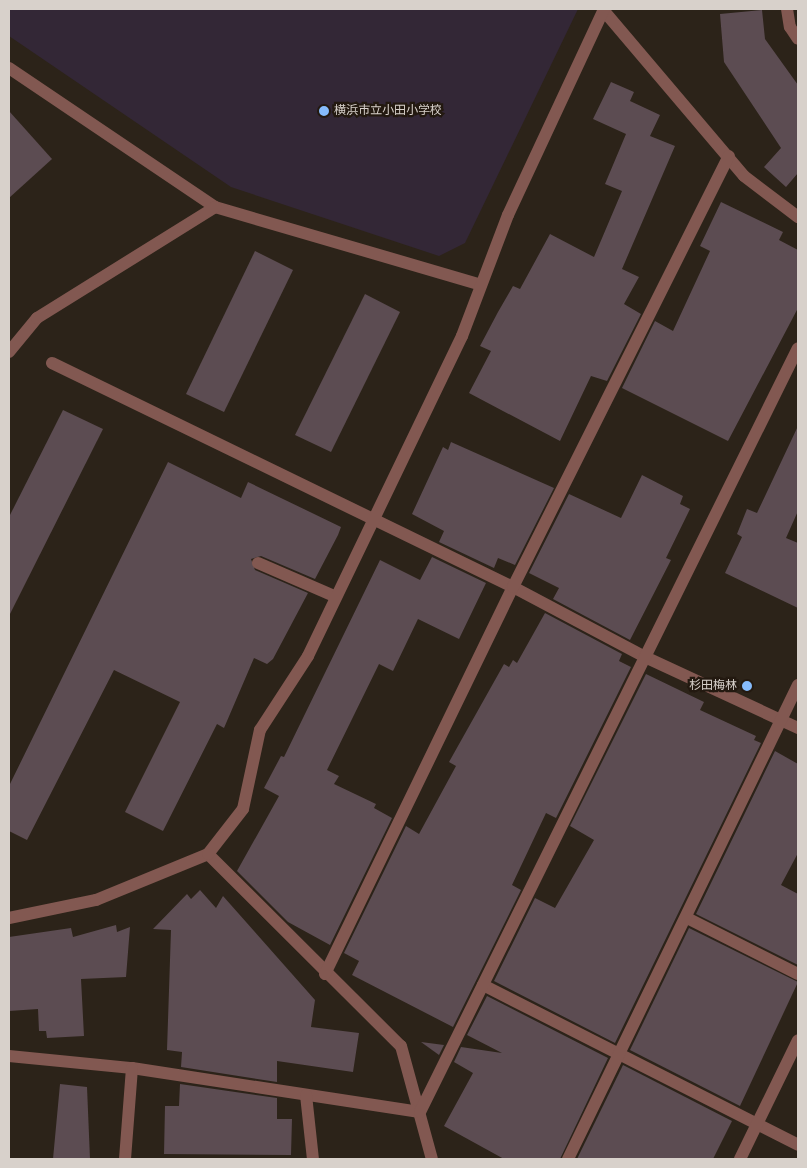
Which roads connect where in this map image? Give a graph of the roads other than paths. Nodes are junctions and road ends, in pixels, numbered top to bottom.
1 (787, 9) edge
2 (604, 10) edge
3 (798, 39) edge
4 (9, 68) edge
5 (729, 156) junction
6 (215, 207) junction
7 (798, 216) edge
8 (479, 284) junction
9 (798, 348) edge
10 (9, 352) edge
11 (52, 363) dead end
12 (373, 521) junction
13 (258, 562) dead end
14 (513, 587) junction
15 (334, 596) junction
16 (646, 657) junction
17 (798, 685) edge
18 (781, 719) junction
19 (798, 728) edge
20 (208, 854) junction
21 (9, 918) edge
22 (687, 918) junction
23 (325, 974) junction
24 (798, 974) edge
25 (483, 985) junction
26 (798, 1040) edge
27 (618, 1054) junction
28 (9, 1056) edge
29 (132, 1068) junction
30 (306, 1094) junction
31 (420, 1112) junction
32 (758, 1124) junction
33 (798, 1145) edge
34 (125, 1159) edge
35 (313, 1159) edge
36 (432, 1159) edge
37 (568, 1159) edge
38 (740, 1159) edge

1 - 3 street
2 - 5 street
2 - 8 street
4 - 6 street
5 - 7 street
5 - 14 street
6 - 8 street
6 - 10 street
8 - 12 street
9 - 16 street
11 - 12 street
12 - 14 street
12 - 15 street
13 - 15 street
14 - 16 street
14 - 23 street
15 - 20 street
16 - 18 street
16 - 25 street
17 - 18 street
18 - 19 street
18 - 22 street
20 - 21 street
20 - 23 street
22 - 24 street
22 - 27 street
23 - 31 street
25 - 27 street
25 - 31 street
26 - 32 street
27 - 32 street
27 - 37 street
28 - 29 street
29 - 30 street
29 - 34 street
30 - 31 street
30 - 35 street
31 - 36 street
32 - 33 street
32 - 38 street

